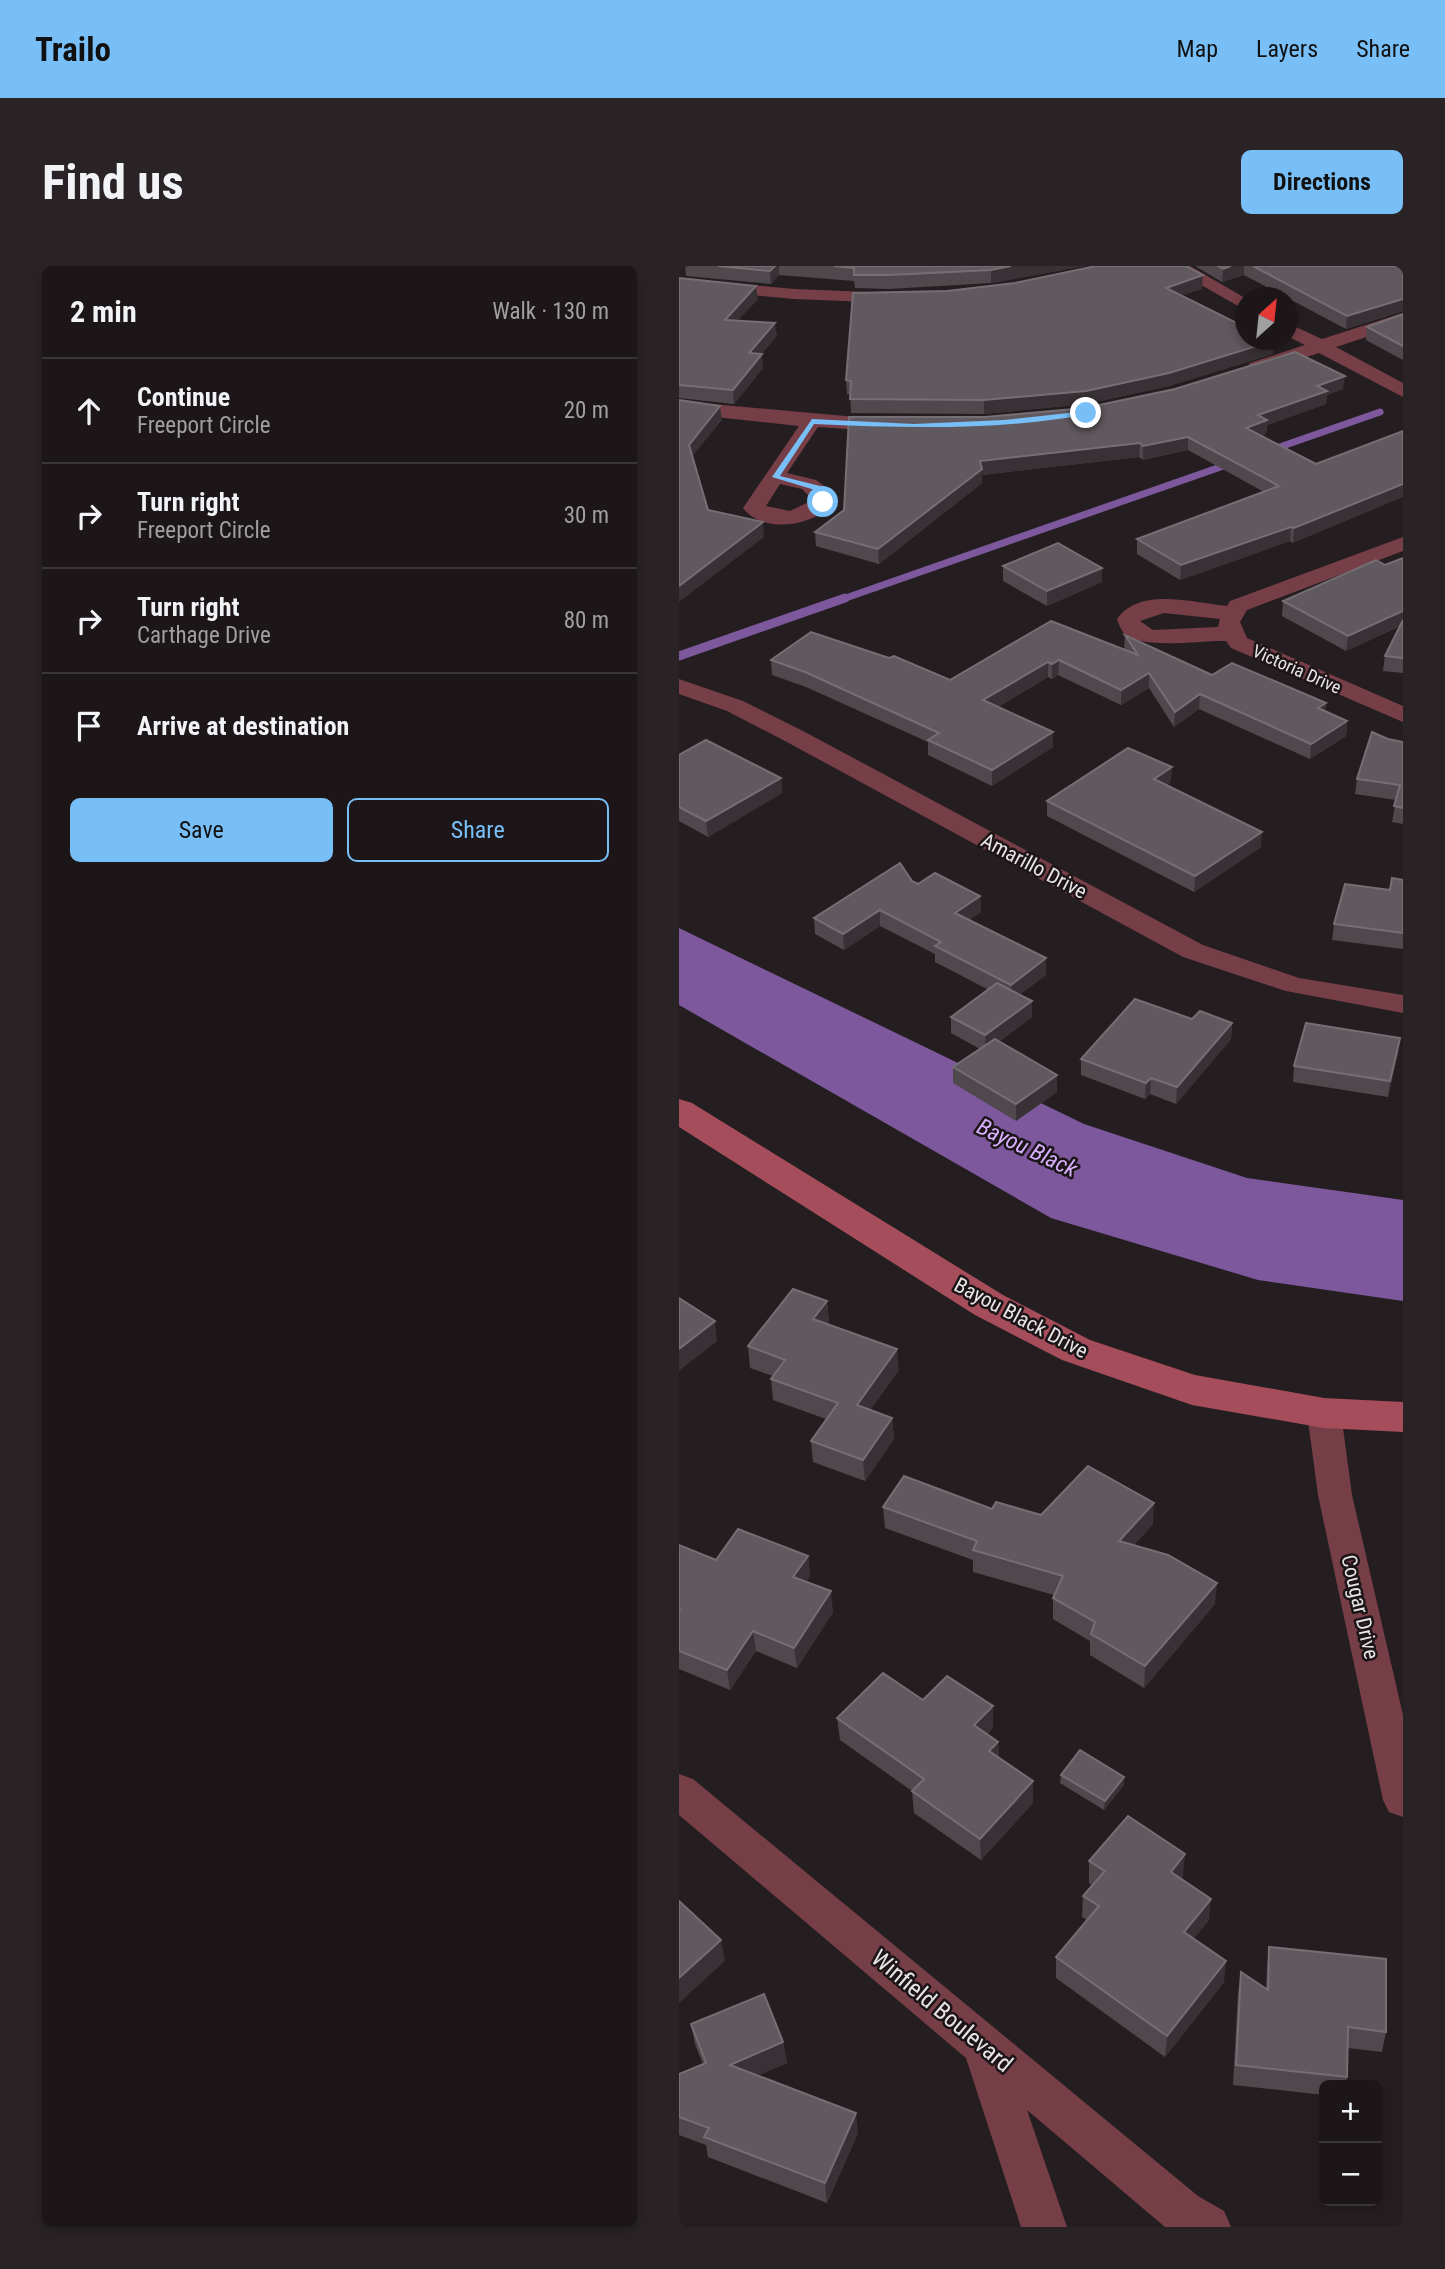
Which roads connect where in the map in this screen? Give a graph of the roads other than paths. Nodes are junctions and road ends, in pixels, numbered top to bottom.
1 (1177, 266) edge
2 (679, 284) edge
3 (910, 298) edge
4 (1235, 298) edge
5 (1403, 319) edge
6 (1298, 334) edge
7 (1320, 345) junction
8 (1234, 374) edge
9 (1403, 391) edge
10 (679, 407) edge
11 (812, 421) junction
12 (914, 426) edge
13 (776, 477) dead end
14 (1403, 543) edge
15 (679, 686) edge
16 (1403, 715) edge
17 (1403, 1004) edge
18 (679, 1111) edge
19 (1324, 1413) junction
20 (1403, 1417) edge
21 (679, 1791) edge
22 (1403, 1800) edge
23 (984, 2047) junction
24 (1044, 2227) edge
25 (1208, 2227) edge

1 - 4 street
2 - 3 street
5 - 7 street
6 - 7 street
7 - 8 street
7 - 9 street
10 - 11 street
11 - 12 street
11 - 13 street
14 - 16 street, Victoria Drive
15 - 17 street, Amarillo Drive
18 - 19 main road, Bayou Black Drive
19 - 20 main road, Bayou Black Drive
19 - 22 street, Cougar Drive
21 - 23 street, Winfield Boulevard
23 - 24 street
23 - 25 street, Winfield Boulevard

